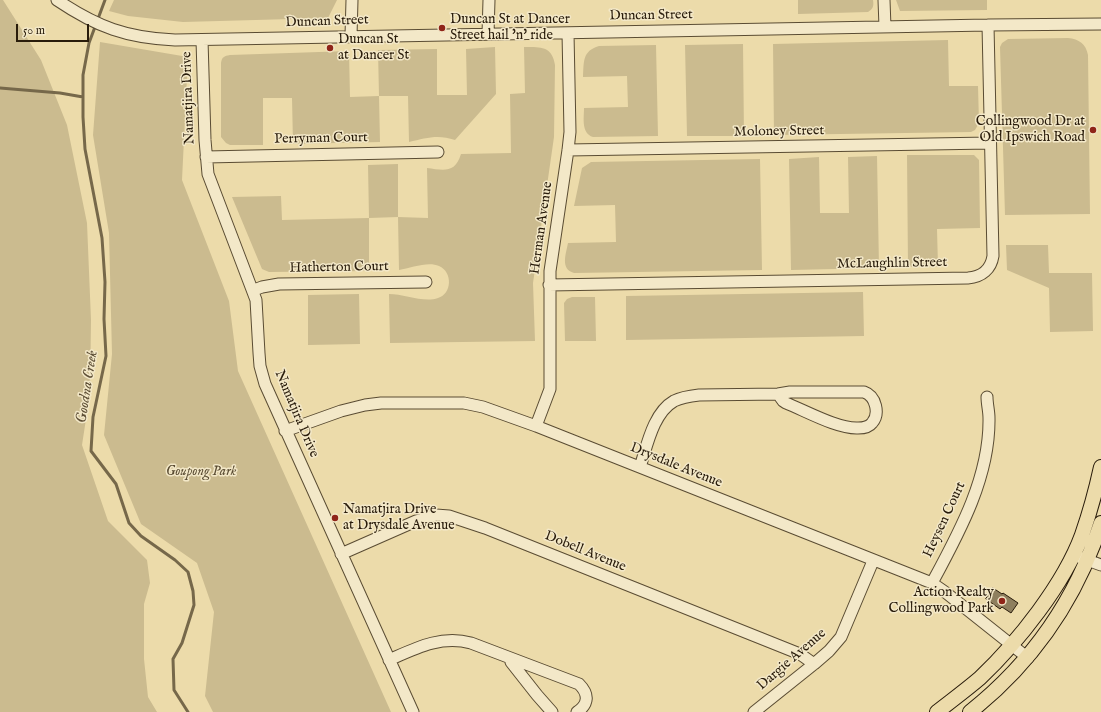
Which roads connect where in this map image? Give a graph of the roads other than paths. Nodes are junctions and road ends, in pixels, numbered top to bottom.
1 (57, 0) edge
2 (352, 0) edge
3 (489, 0) edge
4 (884, 0) edge
5 (1101, 24) edge
6 (988, 25) junction
7 (885, 27) junction
8 (568, 32) junction
9 (488, 34) junction
10 (351, 36) junction
11 (202, 40) junction
12 (990, 143) junction
13 (568, 150) junction
14 (438, 152) dead end
15 (206, 157) junction
16 (426, 282) dead end
17 (549, 285) junction
18 (254, 290) junction
19 (778, 394) junction
20 (986, 397) dead end
21 (536, 426) junction
22 (285, 431) junction
23 (640, 467) junction
24 (1101, 467) edge
25 (1101, 523) edge
26 (1080, 540) junction
27 (1097, 548) edge
28 (341, 554) junction
29 (1073, 554) junction
30 (1087, 560) junction
31 (873, 561) junction
32 (1101, 565) edge
33 (932, 583) junction
34 (1012, 645) junction
35 (510, 658) junction
36 (1028, 658) junction
37 (389, 660) junction
38 (814, 664) junction
39 (413, 712) edge
40 (552, 712) edge
41 (577, 712) edge
42 (754, 712) edge
43 (937, 712) edge
44 (970, 712) edge

1 - 11 street, Duncan Street
2 - 10 street
3 - 9 street
4 - 7 street
5 - 6 street, Duncan Street
6 - 7 street, Duncan Street
6 - 12 street, McLaughlin Street
7 - 8 street, Duncan Street
8 - 9 street, Duncan Street
8 - 13 street, Herman Avenue
9 - 10 street, Duncan Street
10 - 11 street, Duncan Street
11 - 15 street, Namatjira Drive
12 - 13 street, Moloney Street
12 - 17 street, McLaughlin Street
13 - 17 street, Herman Avenue
14 - 15 street, Perryman Court
15 - 18 street, Namatjira Drive
16 - 18 street, Hatherton Court
17 - 21 street, Herman Avenue
18 - 22 street, Namatjira Drive
19 - 19 street
19 - 23 street
20 - 33 street, Heysen Court
21 - 22 street, Drysdale Avenue
21 - 23 street, Drysdale Avenue
22 - 28 street, Namatjira Drive
23 - 31 street, Drysdale Avenue
24 - 26 main road
25 - 27 main road
26 - 27 street
26 - 29 main road
27 - 30 main road
28 - 37 street, Namatjira Drive
28 - 38 street, Dobell Avenue
29 - 30 street
29 - 34 main road
30 - 32 street
30 - 36 main road
31 - 33 street, Drysdale Avenue
31 - 38 street, Dargie Avenue
33 - 34 street, Drysdale Avenue
34 - 36 street, Drysdale Avenue
34 - 43 main road
35 - 37 street
35 - 40 street
35 - 41 street
36 - 44 main road
37 - 39 street, Namatjira Drive
38 - 42 street, Dargie Avenue

